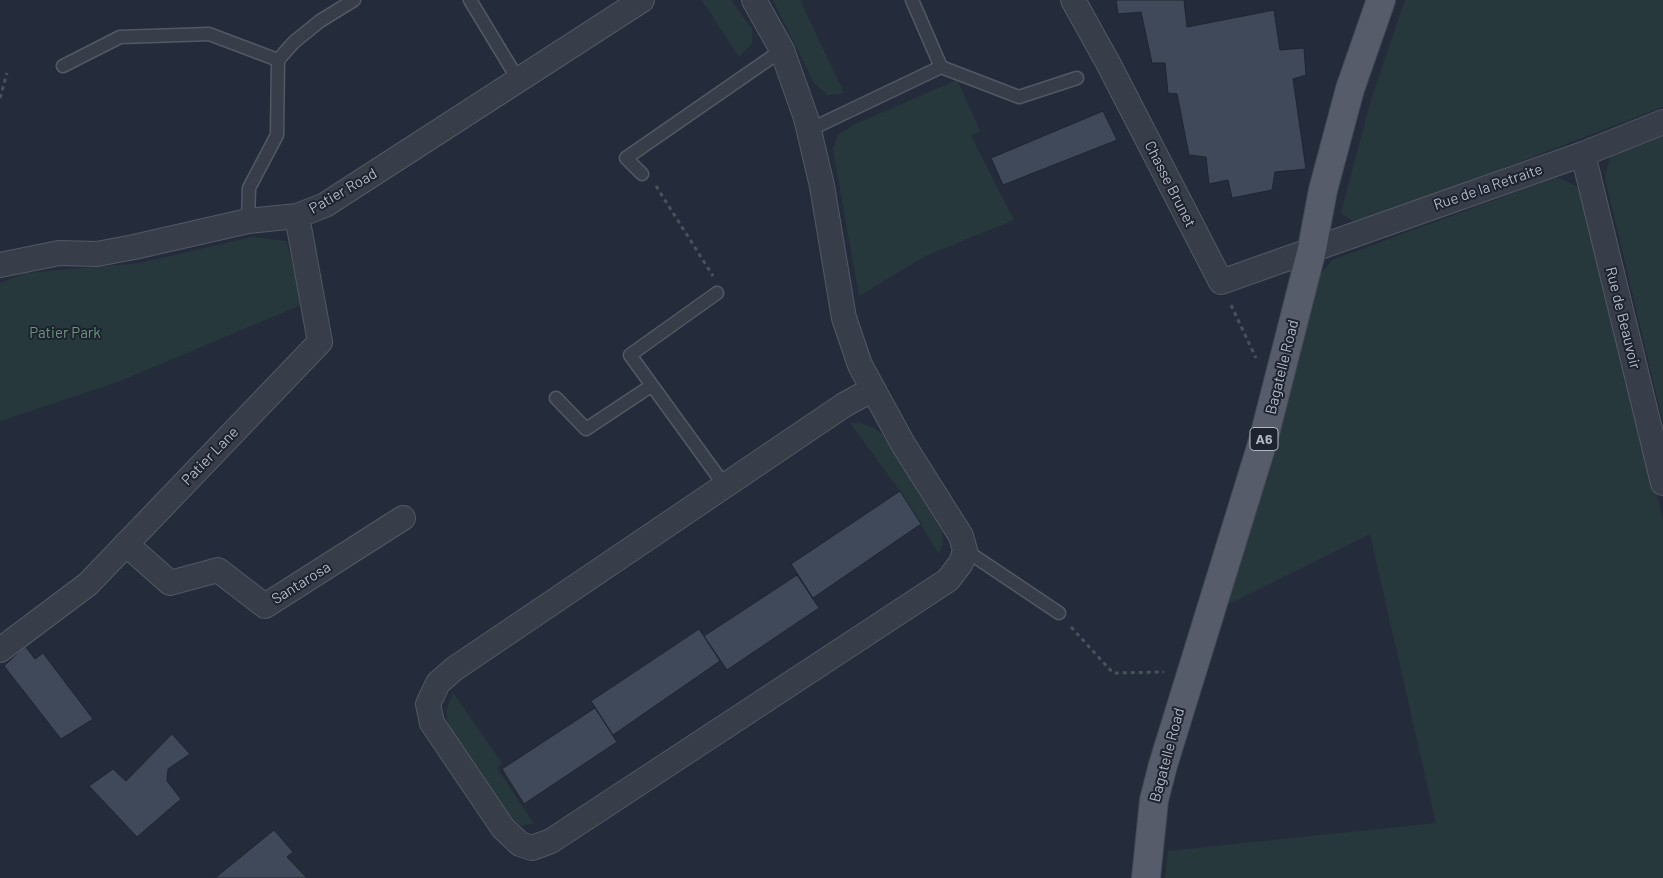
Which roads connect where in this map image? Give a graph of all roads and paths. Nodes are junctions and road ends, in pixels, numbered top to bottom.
1 (354, 0) edge
2 (470, 0) edge
3 (642, 0) edge
4 (754, 0) edge
5 (912, 0) edge
6 (1073, 0) edge
7 (1381, 0) edge
8 (782, 50) junction
9 (278, 60) junction
10 (63, 66) dead end
11 (941, 67) junction
12 (6, 73) dead end
13 (1077, 78) dead end
14 (519, 81) junction
15 (0, 98) edge
16 (1663, 122) edge
17 (809, 130) junction
18 (1583, 154) junction
19 (642, 174) joint
20 (298, 216) junction
21 (248, 221) junction
22 (1312, 248) junction
23 (0, 265) edge
24 (1221, 282) junction
25 (717, 293) joint
26 (1279, 381) junction
27 (652, 386) junction
28 (873, 389) junction
29 (556, 398) dead end
30 (1663, 483) edge
31 (725, 486) junction
32 (403, 518) dead end
33 (126, 544) junction
34 (966, 550) junction
35 (1059, 613) joint
36 (0, 650) edge
37 (1191, 671) junction
38 (1146, 878) edge

1 - 9 lane
2 - 14 lane
3 - 14 street, Patier Road
4 - 8 street
5 - 11 lane
6 - 24 street, Chasse Brunet
7 - 22 main road, Bagatelle Road / A6
8 - 17 street
8 - 19 lane
9 - 10 lane
9 - 21 lane
11 - 13 lane
11 - 17 lane
12 - 15 path
14 - 20 street, Patier Road
16 - 18 street, Rue de la Retraite
17 - 28 street
18 - 22 street, Rue de la Retraite
18 - 30 street, Rue de Beauvoir
19 - 25 path
20 - 21 street, Patier Road
20 - 33 street, Patier Lane
21 - 23 street, Patier Road
22 - 24 street
22 - 26 main road, Bagatelle Road / A6
24 - 26 path
25 - 27 lane
26 - 37 main road, Bagatelle Road / A6
27 - 29 lane
27 - 31 lane
28 - 31 street
28 - 34 street
31 - 34 street
32 - 33 street, Santarosa
33 - 36 street, Patier Lane
34 - 35 lane
35 - 37 path
37 - 38 main road, Bagatelle Road / A6

